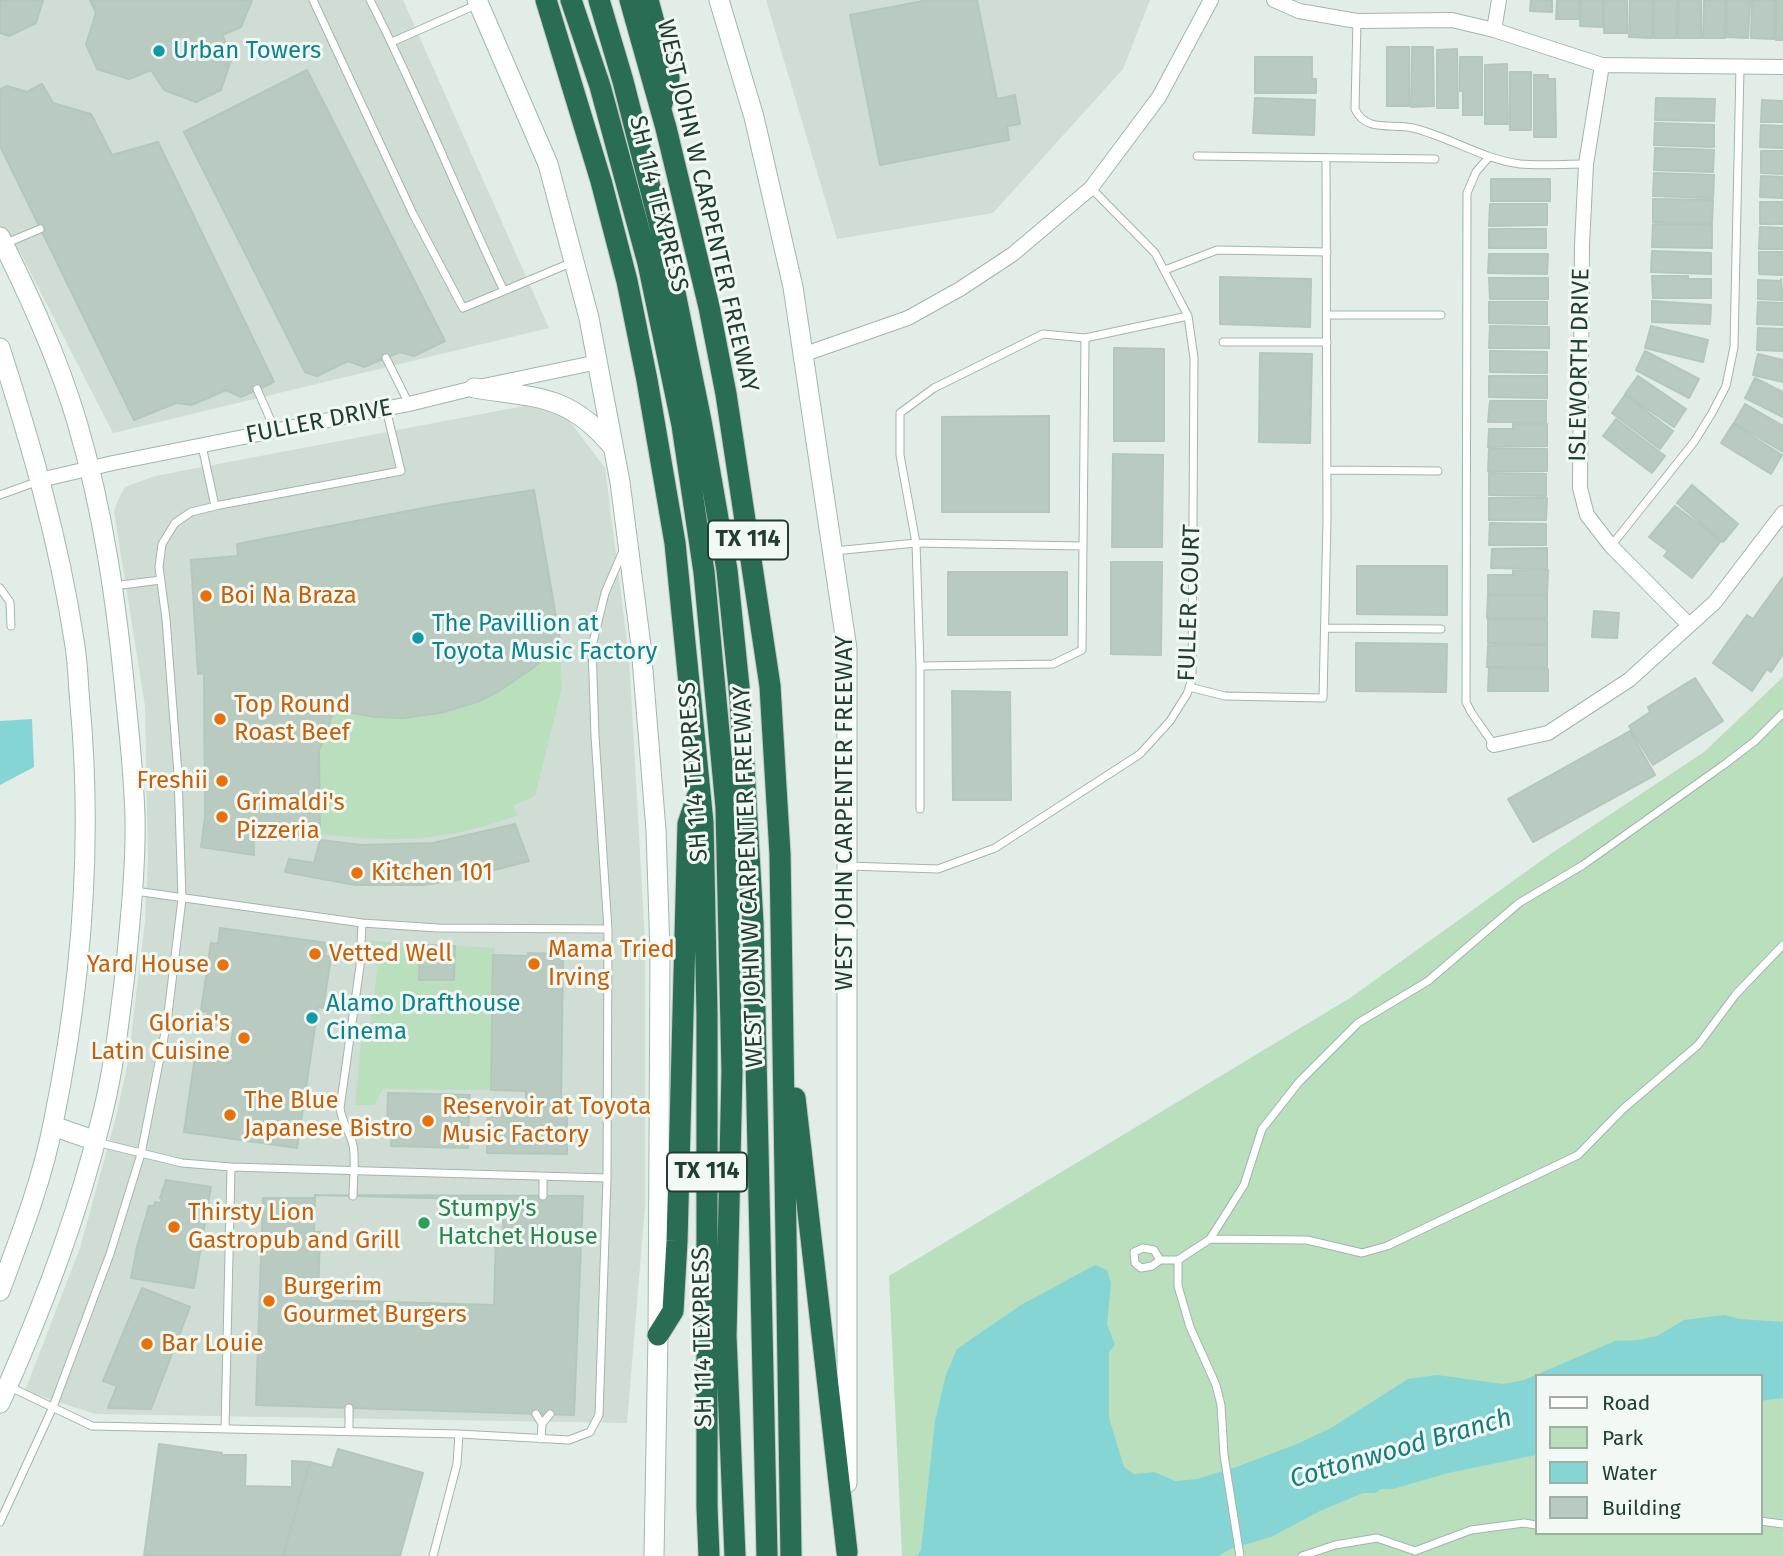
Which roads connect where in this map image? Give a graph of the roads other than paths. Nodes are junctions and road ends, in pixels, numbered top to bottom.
1 (313, 0) edge
2 (370, 0) edge
3 (571, 0) edge
4 (598, 0) edge
5 (630, 0) edge
6 (648, 0) edge
7 (719, 0) edge
8 (1211, 0) edge
9 (1274, 0) edge
10 (1499, 0) edge
11 (477, 2) edge
12 (546, 5) edge
13 (1357, 21) junction
14 (1494, 30) junction
15 (392, 42) junction
16 (1602, 65) junction
17 (1741, 67) junction
18 (1783, 67) edge
19 (660, 110) junction
20 (1197, 156) dead end
21 (1326, 158) junction
22 (1488, 158) junction
23 (1435, 159) dead end
24 (1586, 164) junction
25 (1091, 188) junction
26 (40, 229) dead end
27 (1, 243) edge
28 (1326, 252) junction
29 (574, 262) junction
30 (1165, 270) junction
31 (503, 291) junction
32 (1328, 315) junction
33 (1441, 315) dead end
34 (1188, 316) junction
35 (1085, 338) junction
36 (1223, 342) dead end
37 (1326, 342) junction
38 (0, 348) edge
39 (805, 354) junction
40 (386, 358) dead end
41 (598, 362) junction
42 (474, 388) junction
43 (257, 389) dead end
44 (409, 404) junction
45 (386, 409) junction
46 (275, 431) junction
47 (202, 446) junction
48 (614, 449) junction
49 (90, 468) junction
50 (1327, 470) junction
51 (1438, 471) dead end
52 (40, 480) junction
53 (0, 495) edge
54 (215, 506) junction
55 (1783, 513) edge
56 (628, 541) junction
57 (916, 543) junction
58 (1083, 546) junction
59 (1611, 546) junction
60 (833, 551) junction
61 (161, 580) junction
62 (112, 586) junction
63 (0, 588) edge
64 (1689, 625) junction
65 (11, 626) dead end
66 (1325, 628) junction
67 (1441, 629) dead end
68 (920, 666) junction
69 (1189, 687) junction
70 (1783, 713) edge
71 (1494, 745) joint
72 (701, 789) junction
73 (920, 809) dead end
74 (847, 866) junction
75 (132, 890) junction
76 (182, 899) junction
77 (362, 923) junction
78 (608, 929) junction
79 (1783, 945) edge
80 (782, 978) junction
81 (53, 1126) junction
82 (96, 1142) junction
83 (141, 1154) junction
84 (231, 1167) junction
85 (353, 1171) junction
86 (543, 1177) junction
87 (607, 1178) junction
88 (353, 1196) dead end
89 (543, 1196) dead end
90 (1210, 1239) junction
91 (1160, 1260) dead end
92 (1178, 1260) junction
93 (0, 1291) edge
94 (658, 1335) junction
95 (3, 1391) edge
96 (53, 1407) junction
97 (349, 1408) dead end
98 (536, 1414) dead end
99 (550, 1414) dead end
100 (541, 1424) junction
101 (225, 1429) junction
102 (349, 1432) junction
103 (459, 1434) junction
104 (541, 1438) junction
105 (1762, 1521) edge
106 (0, 1522) edge
107 (1783, 1524) edge
108 (1534, 1525) edge
109 (1240, 1553) edge
110 (847, 1554) edge
111 (433, 1556) edge
112 (654, 1556) edge
113 (709, 1556) edge
114 (735, 1556) edge
115 (767, 1556) edge
116 (792, 1556) edge
117 (1302, 1556) edge

1 - 31 lane
2 - 15 lane
3 - 114 highway, SH 114 TEXPRESS
4 - 115 highway, SH 114 TEXPRESS
5 - 19 highway, WEST JOHN W CARPENTER FREEWAY / TX 114
6 - 19 highway
7 - 39 main road, WEST JOHN CARPENTER FREEWAY
8 - 25 street
9 - 13 street
10 - 14 street
11 - 15 lane
11 - 29 main road
12 - 72 highway, WEST JOHN W CARPENTER FREEWAY / TX 114
13 - 14 street
13 - 22 lane
14 - 16 street
15 - 31 lane
16 - 17 street
16 - 24 street, ISLEWORTH DRIVE
17 - 18 street
17 - 59 lane
19 - 80 highway, WEST JOHN W CARPENTER FREEWAY / TX 114
20 - 21 lane
21 - 23 lane
21 - 28 lane
22 - 24 lane
22 - 71 lane
24 - 59 street, ISLEWORTH DRIVE
25 - 30 lane, FULLER COURT
25 - 39 street
26 - 27 lane
27 - 49 main road
28 - 30 lane
28 - 32 lane
29 - 31 lane
29 - 41 main road
30 - 34 lane, FULLER COURT
32 - 33 lane
32 - 37 lane
34 - 35 lane
34 - 69 lane, FULLER COURT
35 - 57 lane
35 - 58 lane
36 - 37 lane
37 - 50 lane
38 - 52 main road
39 - 60 main road, WEST JOHN CARPENTER FREEWAY
40 - 44 lane
41 - 42 street, FULLER DRIVE
41 - 48 main road
42 - 44 street, FULLER DRIVE
42 - 48 main road
43 - 46 lane
44 - 45 street, FULLER DRIVE
45 - 46 street, FULLER DRIVE
45 - 54 lane
46 - 47 street, FULLER DRIVE
47 - 49 street, FULLER DRIVE
47 - 54 lane
48 - 56 main road
49 - 52 street, FULLER DRIVE
49 - 62 main road
50 - 51 lane
50 - 66 lane
52 - 53 lane
52 - 81 main road
54 - 61 lane
55 - 64 street
56 - 78 lane
56 - 94 main road
57 - 58 lane
57 - 60 lane
57 - 68 lane
58 - 68 lane
59 - 64 street, ISLEWORTH DRIVE
60 - 74 main road, WEST JOHN CARPENTER FREEWAY
61 - 62 lane
61 - 76 lane
62 - 75 main road
63 - 65 lane
64 - 71 street
66 - 67 lane
66 - 69 lane
68 - 73 lane
69 - 74 lane, FULLER COURT
70 - 90 lane
72 - 94 highway
72 - 113 highway, WEST JOHN W CARPENTER FREEWAY / TX 114
74 - 110 main road, WEST JOHN CARPENTER FREEWAY
75 - 76 lane
75 - 82 main road
76 - 77 lane
76 - 83 lane
77 - 78 lane
77 - 85 lane
78 - 87 lane
79 - 90 lane
80 - 110 highway
80 - 116 highway, WEST JOHN W CARPENTER FREEWAY / TX 114
81 - 82 main road
81 - 93 main road
82 - 83 lane
82 - 95 main road
83 - 84 lane
83 - 96 lane
84 - 85 lane
84 - 101 lane
85 - 86 lane
85 - 88 lane
86 - 87 lane
86 - 89 lane
87 - 104 lane
90 - 92 lane
91 - 92 lane
92 - 109 lane
94 - 112 main road
95 - 96 lane
96 - 101 lane
96 - 106 lane
97 - 102 lane
98 - 100 lane
99 - 100 lane
100 - 104 lane
101 - 102 lane
102 - 103 lane
103 - 104 lane
103 - 111 lane
105 - 107 lane
108 - 117 lane

